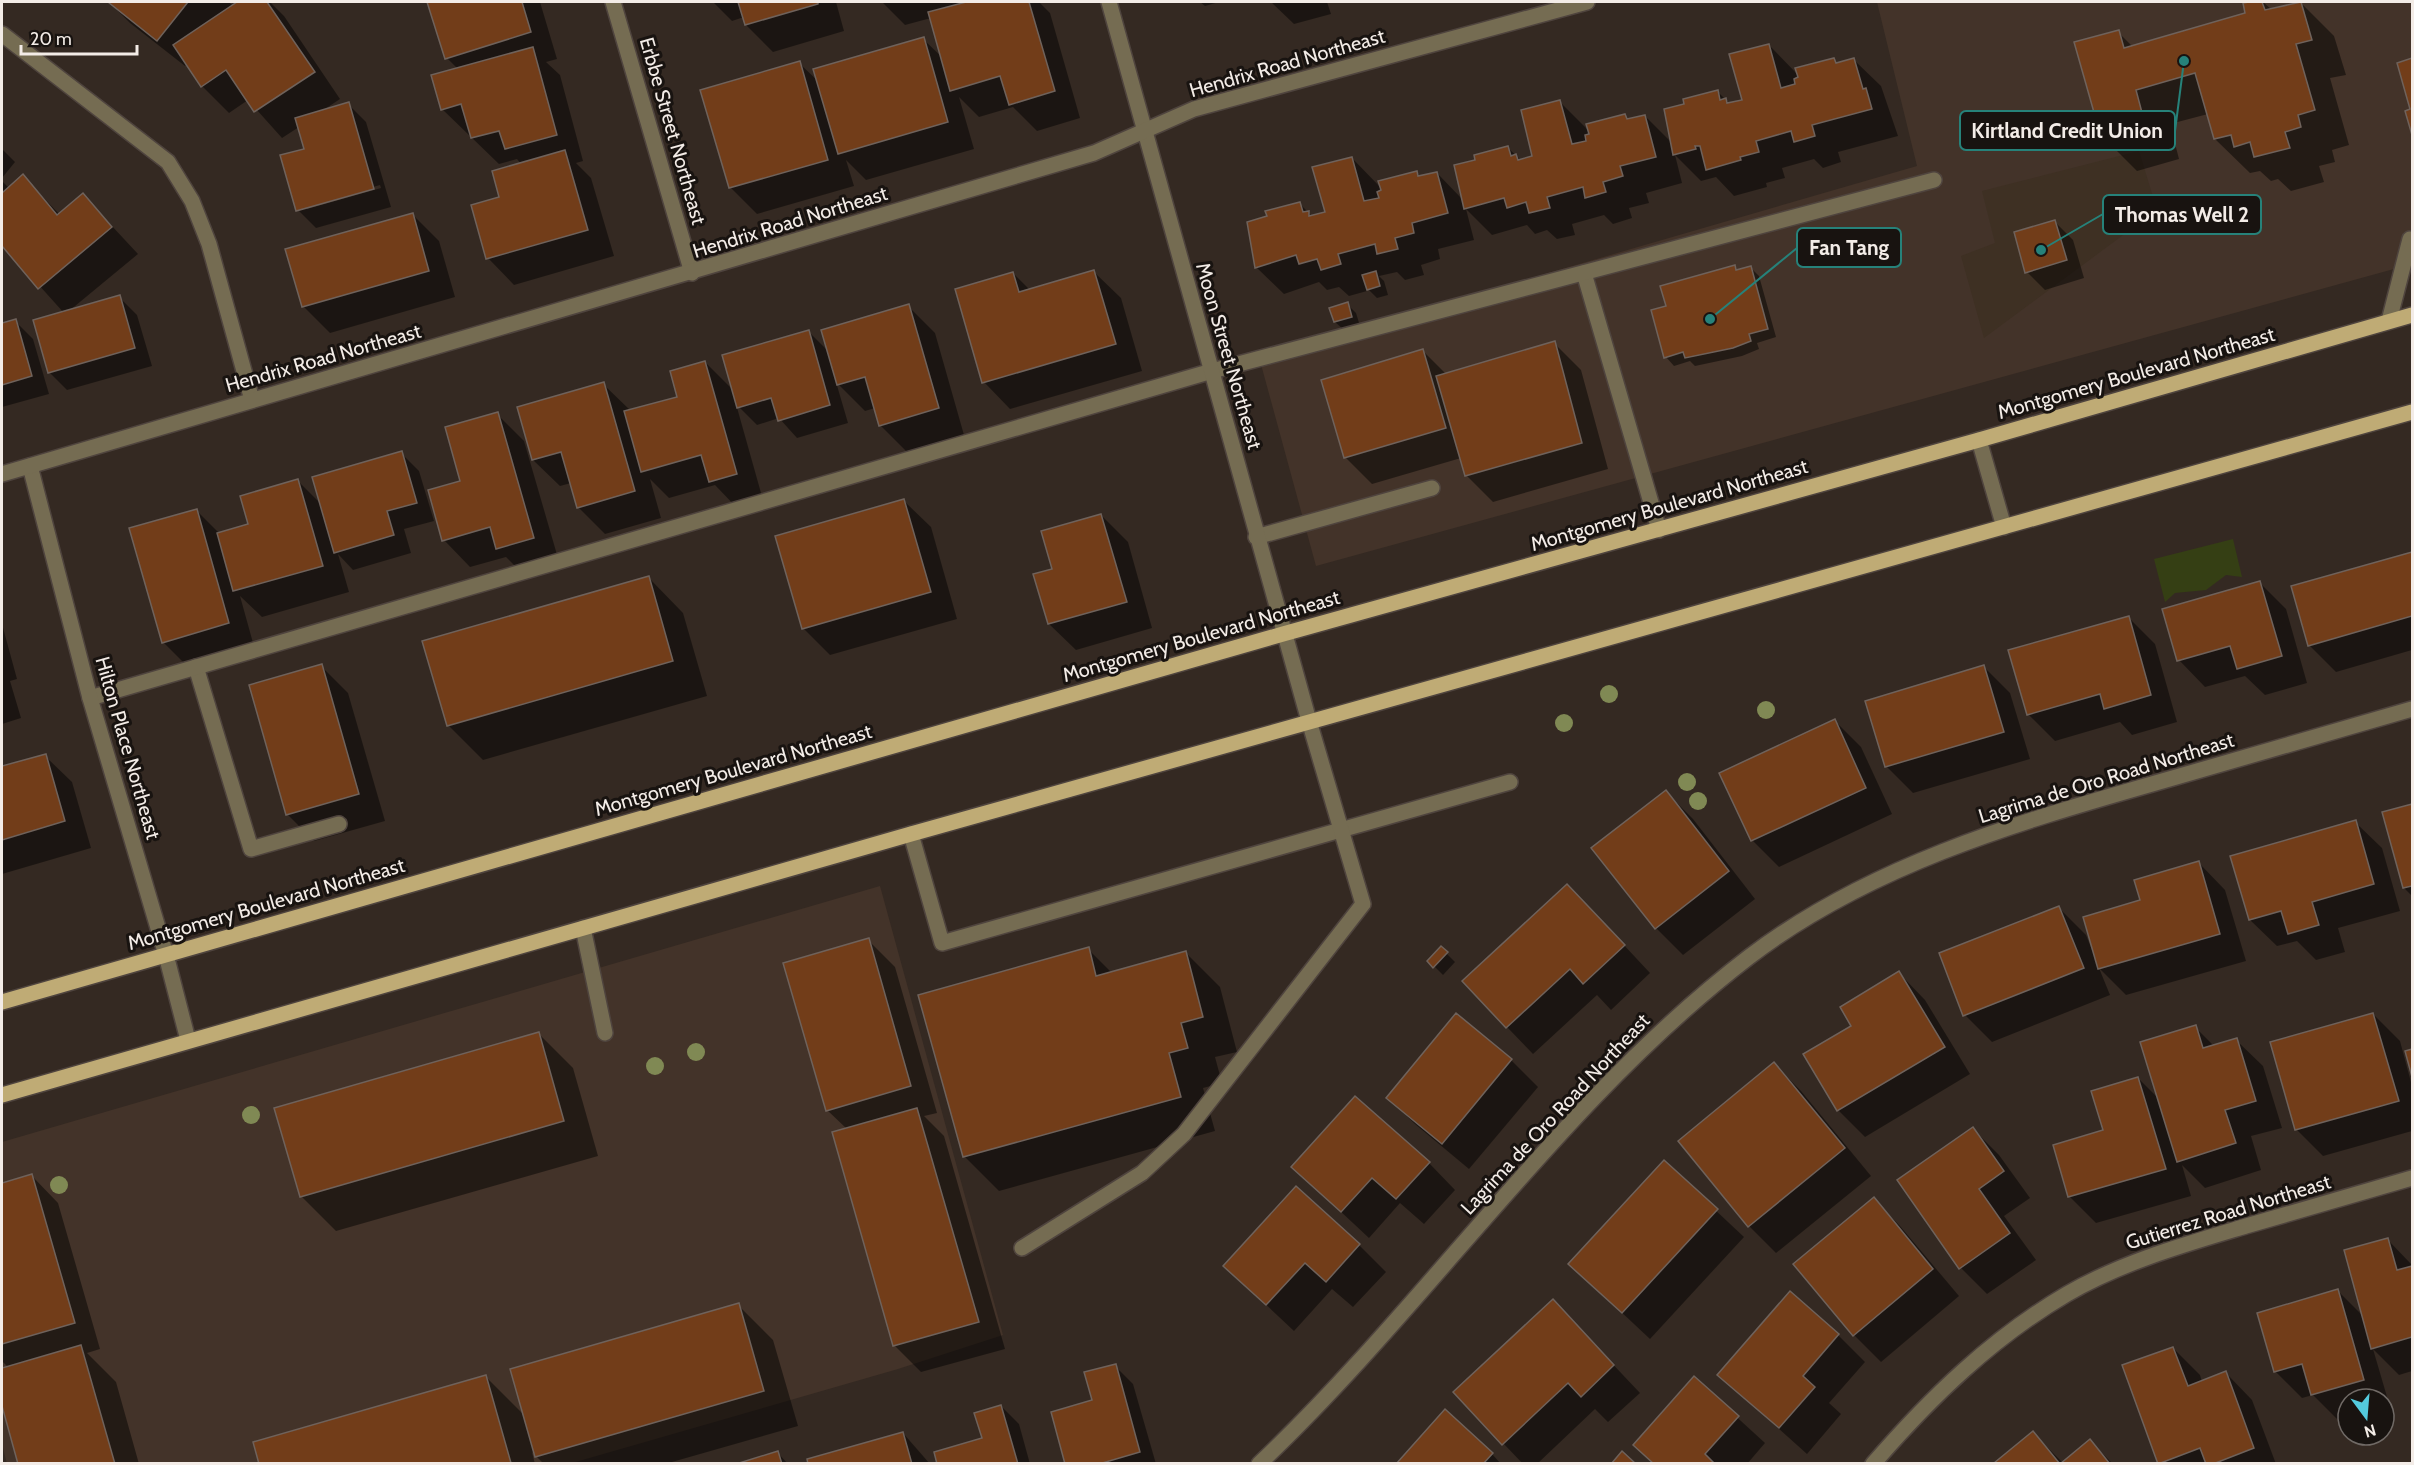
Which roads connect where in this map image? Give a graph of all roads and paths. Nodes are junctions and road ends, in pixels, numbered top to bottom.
1 (613, 2) edge
2 (1109, 2) edge
3 (1587, 2) edge
4 (2, 34) edge
5 (1144, 134) junction
6 (1934, 180) dead end
7 (2412, 240) edge
8 (692, 273) junction
9 (1584, 273) junction
10 (2412, 315) edge
11 (2389, 321) junction
12 (1212, 371) junction
13 (252, 400) junction
14 (2412, 412) edge
15 (1979, 440) junction
16 (30, 466) junction
17 (2, 474) edge
18 (1432, 488) dead end
19 (2004, 527) junction
20 (1659, 530) junction
21 (1256, 537) junction
22 (1283, 634) junction
23 (196, 667) junction
24 (90, 698) junction
25 (2412, 709) edge
26 (1309, 721) junction
27 (1510, 782) dead end
28 (339, 824) dead end
29 (1341, 830) junction
30 (911, 834) junction
31 (583, 928) junction
32 (166, 954) junction
33 (2, 1002) edge
34 (605, 1033) dead end
35 (188, 1040) junction
36 (2, 1095) edge
37 (2412, 1178) edge
38 (1022, 1248) dead end
39 (1259, 1464) edge
40 (1873, 1464) edge

1 - 8 street, Erbbe Street Northeast
2 - 5 street, Moon Street Northeast
3 - 5 street, Hendrix Road Northeast
4 - 13 street
5 - 8 street, Hendrix Road Northeast
5 - 12 street, Moon Street Northeast
6 - 9 street
7 - 11 street
8 - 13 street, Hendrix Road Northeast
9 - 12 street
9 - 20 street
10 - 11 main road, Montgomery Boulevard Northeast
11 - 15 main road, Montgomery Boulevard Northeast
12 - 21 street, Moon Street Northeast
12 - 23 street
13 - 16 street, Hendrix Road Northeast
14 - 19 main road
15 - 19 street
15 - 20 main road, Montgomery Boulevard Northeast
16 - 17 street, Hendrix Road Northeast
16 - 24 street, Hilton Place Northeast
18 - 21 street
19 - 26 main road
20 - 22 main road, Montgomery Boulevard Northeast
21 - 22 street, Moon Street Northeast
22 - 26 street, Moon Street Northeast
22 - 32 main road, Montgomery Boulevard Northeast
23 - 24 street
23 - 28 street
24 - 32 street, Hilton Place Northeast
25 - 39 street, Lagrima de Oro Road Northeast
26 - 29 street, Moon Street Northeast
26 - 30 main road
27 - 29 street
29 - 30 street
29 - 38 street, Moon Street Northeast
30 - 31 main road
31 - 34 street
31 - 35 main road
32 - 33 main road, Montgomery Boulevard Northeast
32 - 35 street, Hilton Place Northeast
35 - 36 main road
37 - 40 street, Gutierrez Road Northeast

